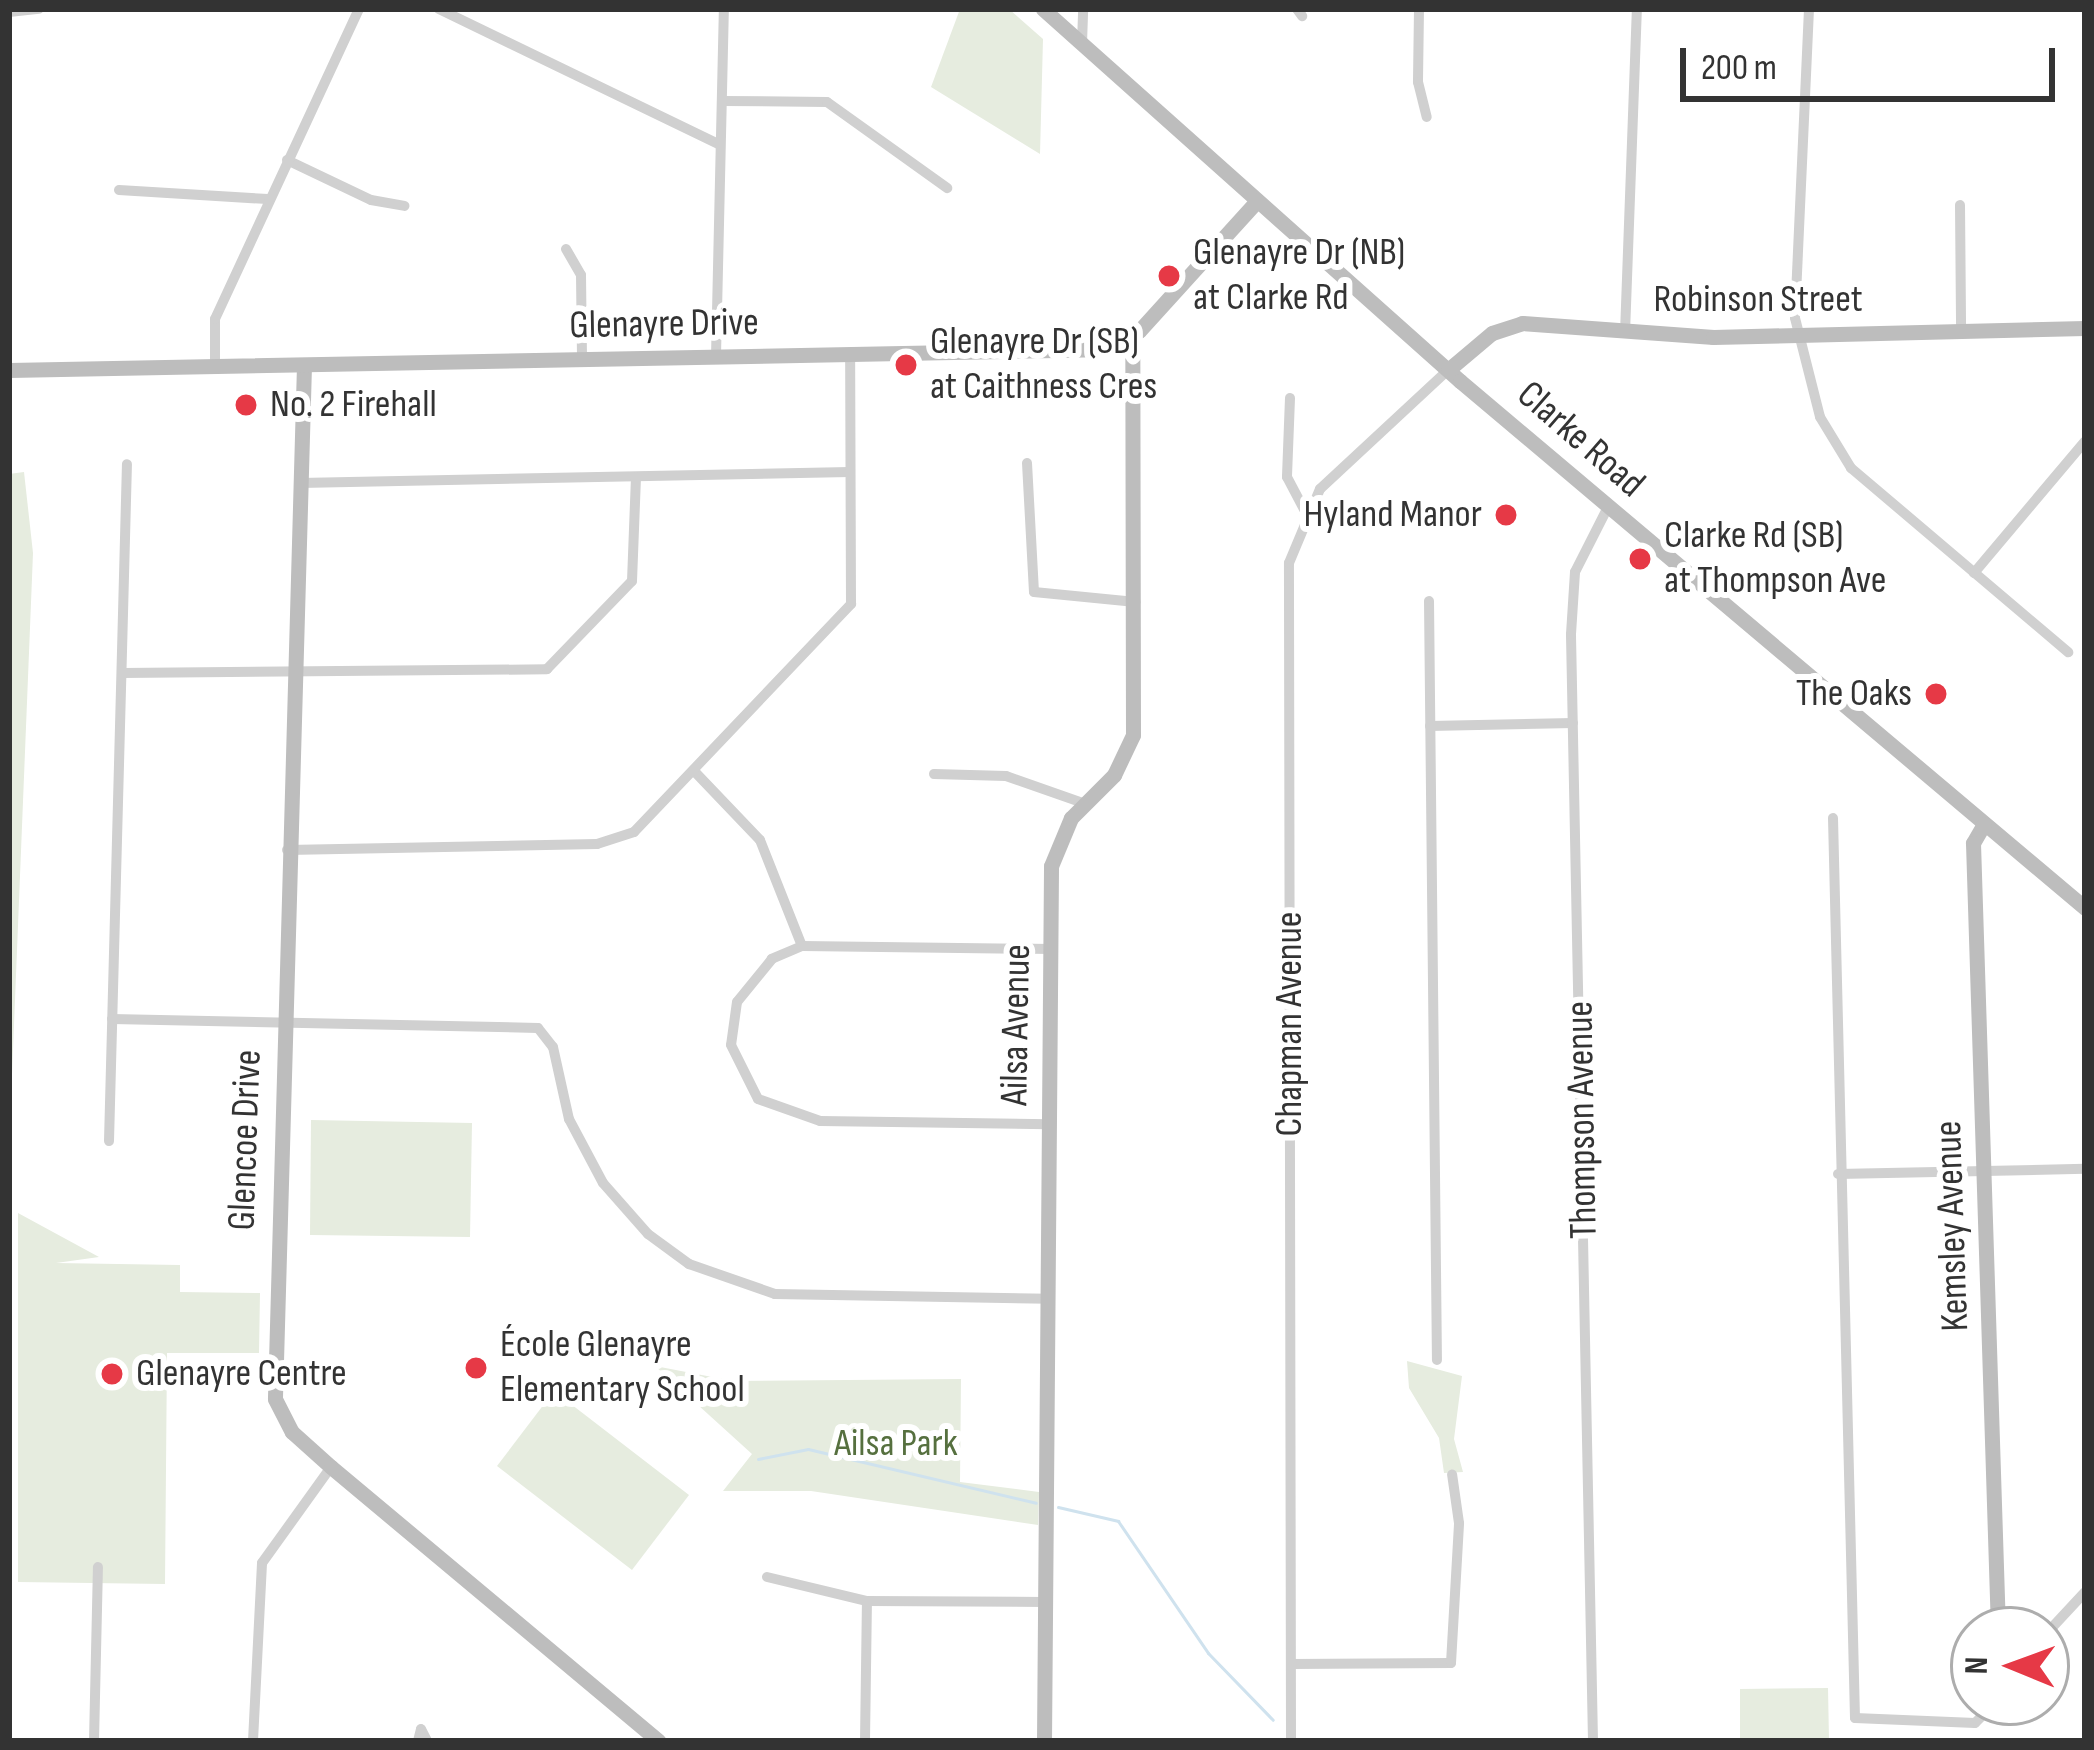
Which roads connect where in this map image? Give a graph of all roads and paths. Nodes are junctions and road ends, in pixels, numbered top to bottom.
1 (39, 9) edge
2 (359, 9) edge
3 (439, 9) edge
4 (724, 9) edge
5 (1042, 9) edge
6 (1083, 9) edge
7 (1419, 9) edge
8 (1637, 9) edge
9 (1809, 9) edge
10 (9, 12) edge
11 (1082, 43) junction
12 (722, 101) junction
13 (1427, 117) dead end
14 (720, 145) junction
15 (287, 160) junction
16 (946, 188) dead end
17 (119, 190) dead end
18 (268, 199) junction
19 (1257, 201) junction
20 (404, 206) dead end
21 (1960, 206) dead end
22 (566, 249) dead end
23 (2085, 328) edge
24 (1961, 330) junction
25 (1625, 333) junction
26 (1796, 334) junction
27 (1132, 337) junction
28 (850, 355) junction
29 (716, 356) junction
30 (582, 359) junction
31 (304, 365) junction
32 (215, 366) junction
33 (9, 370) edge
34 (1448, 370) junction
35 (1290, 398) dead end
36 (2085, 441) edge
37 (127, 464) dead end
38 (1027, 464) dead end
39 (850, 472) junction
40 (636, 477) junction
41 (300, 483) junction
42 (1608, 507) junction
43 (1306, 513) junction
44 (1974, 572) junction
45 (1429, 601) dead end
46 (1136, 602) junction
47 (2068, 652) dead end
48 (122, 673) junction
49 (292, 674) junction
50 (1573, 723) junction
51 (1430, 726) junction
52 (695, 772) junction
53 (934, 774) dead end
54 (1083, 803) junction
55 (1833, 818) dead end
56 (1984, 824) junction
57 (287, 850) junction
58 (2085, 908) edge
59 (802, 946) junction
60 (1051, 949) junction
61 (112, 1019) junction
62 (282, 1023) junction
63 (1049, 1124) junction
64 (109, 1141) dead end
65 (2085, 1169) edge
66 (1984, 1172) junction
67 (1838, 1174) junction
68 (1048, 1299) junction
69 (1438, 1360) dead end
70 (331, 1467) junction
71 (1452, 1474) dead end
72 (98, 1567) dead end
73 (767, 1577) dead end
74 (867, 1601) junction
75 (1045, 1602) junction
76 (1998, 1606) edge
77 (1291, 1664) junction
78 (1950, 1722) edge
79 (94, 1741) edge
80 (254, 1741) edge
81 (659, 1741) edge
82 (866, 1741) edge
83 (1044, 1741) edge
84 (1291, 1741) edge
85 (1592, 1741) edge

1 - 10 street
2 - 15 street
3 - 14 street
4 - 12 street
5 - 11 street, Clarke Road
6 - 11 street
7 - 13 street
8 - 25 street
9 - 26 street
11 - 19 street, Clarke Road
12 - 14 street
12 - 16 street
14 - 29 street
15 - 18 street
15 - 20 street
17 - 18 street
18 - 32 street
19 - 27 street
19 - 34 street, Clarke Road
21 - 24 street
22 - 30 street
23 - 24 street, Robinson Street
24 - 26 street, Robinson Street
25 - 26 street, Robinson Street
25 - 34 street, Robinson Street
26 - 44 street
27 - 28 street, Glenayre Drive
27 - 46 street, Ailsa Avenue
28 - 29 street, Glenayre Drive
28 - 39 street
29 - 30 street, Glenayre Drive
30 - 31 street, Glenayre Drive
31 - 32 street, Glenayre Drive
31 - 41 street, Glencoe Drive
32 - 33 street, Glenayre Drive
34 - 42 street, Clarke Road
34 - 43 street, Chapman Avenue
35 - 43 street
36 - 44 street
37 - 48 street
38 - 46 street
39 - 40 street
39 - 52 street
40 - 41 street
40 - 49 street
41 - 49 street, Glencoe Drive
42 - 50 street, Thompson Avenue
42 - 56 street, Clarke Road
43 - 77 street, Chapman Avenue
44 - 47 street
45 - 51 street
46 - 54 street, Ailsa Avenue
48 - 49 street
48 - 61 street
49 - 57 street, Glencoe Drive
50 - 51 street
50 - 85 street, Thompson Avenue
51 - 69 street
52 - 57 street
52 - 59 street
53 - 54 street
54 - 60 street, Ailsa Avenue
55 - 67 street
56 - 58 street, Clarke Road
56 - 66 street, Kemsley Avenue
57 - 62 street, Glencoe Drive
59 - 60 street
59 - 63 street
60 - 63 street, Ailsa Avenue
61 - 62 street
61 - 64 street
62 - 68 street
62 - 70 street, Glencoe Drive
63 - 68 street, Ailsa Avenue
65 - 66 street
66 - 67 street
66 - 76 street, Kemsley Avenue
67 - 78 street
68 - 75 street, Ailsa Avenue
70 - 80 street
70 - 81 street, Glencoe Drive
71 - 77 street
72 - 79 street
73 - 74 street
74 - 75 street
74 - 82 street
75 - 83 street, Ailsa Avenue
77 - 84 street, Chapman Avenue

